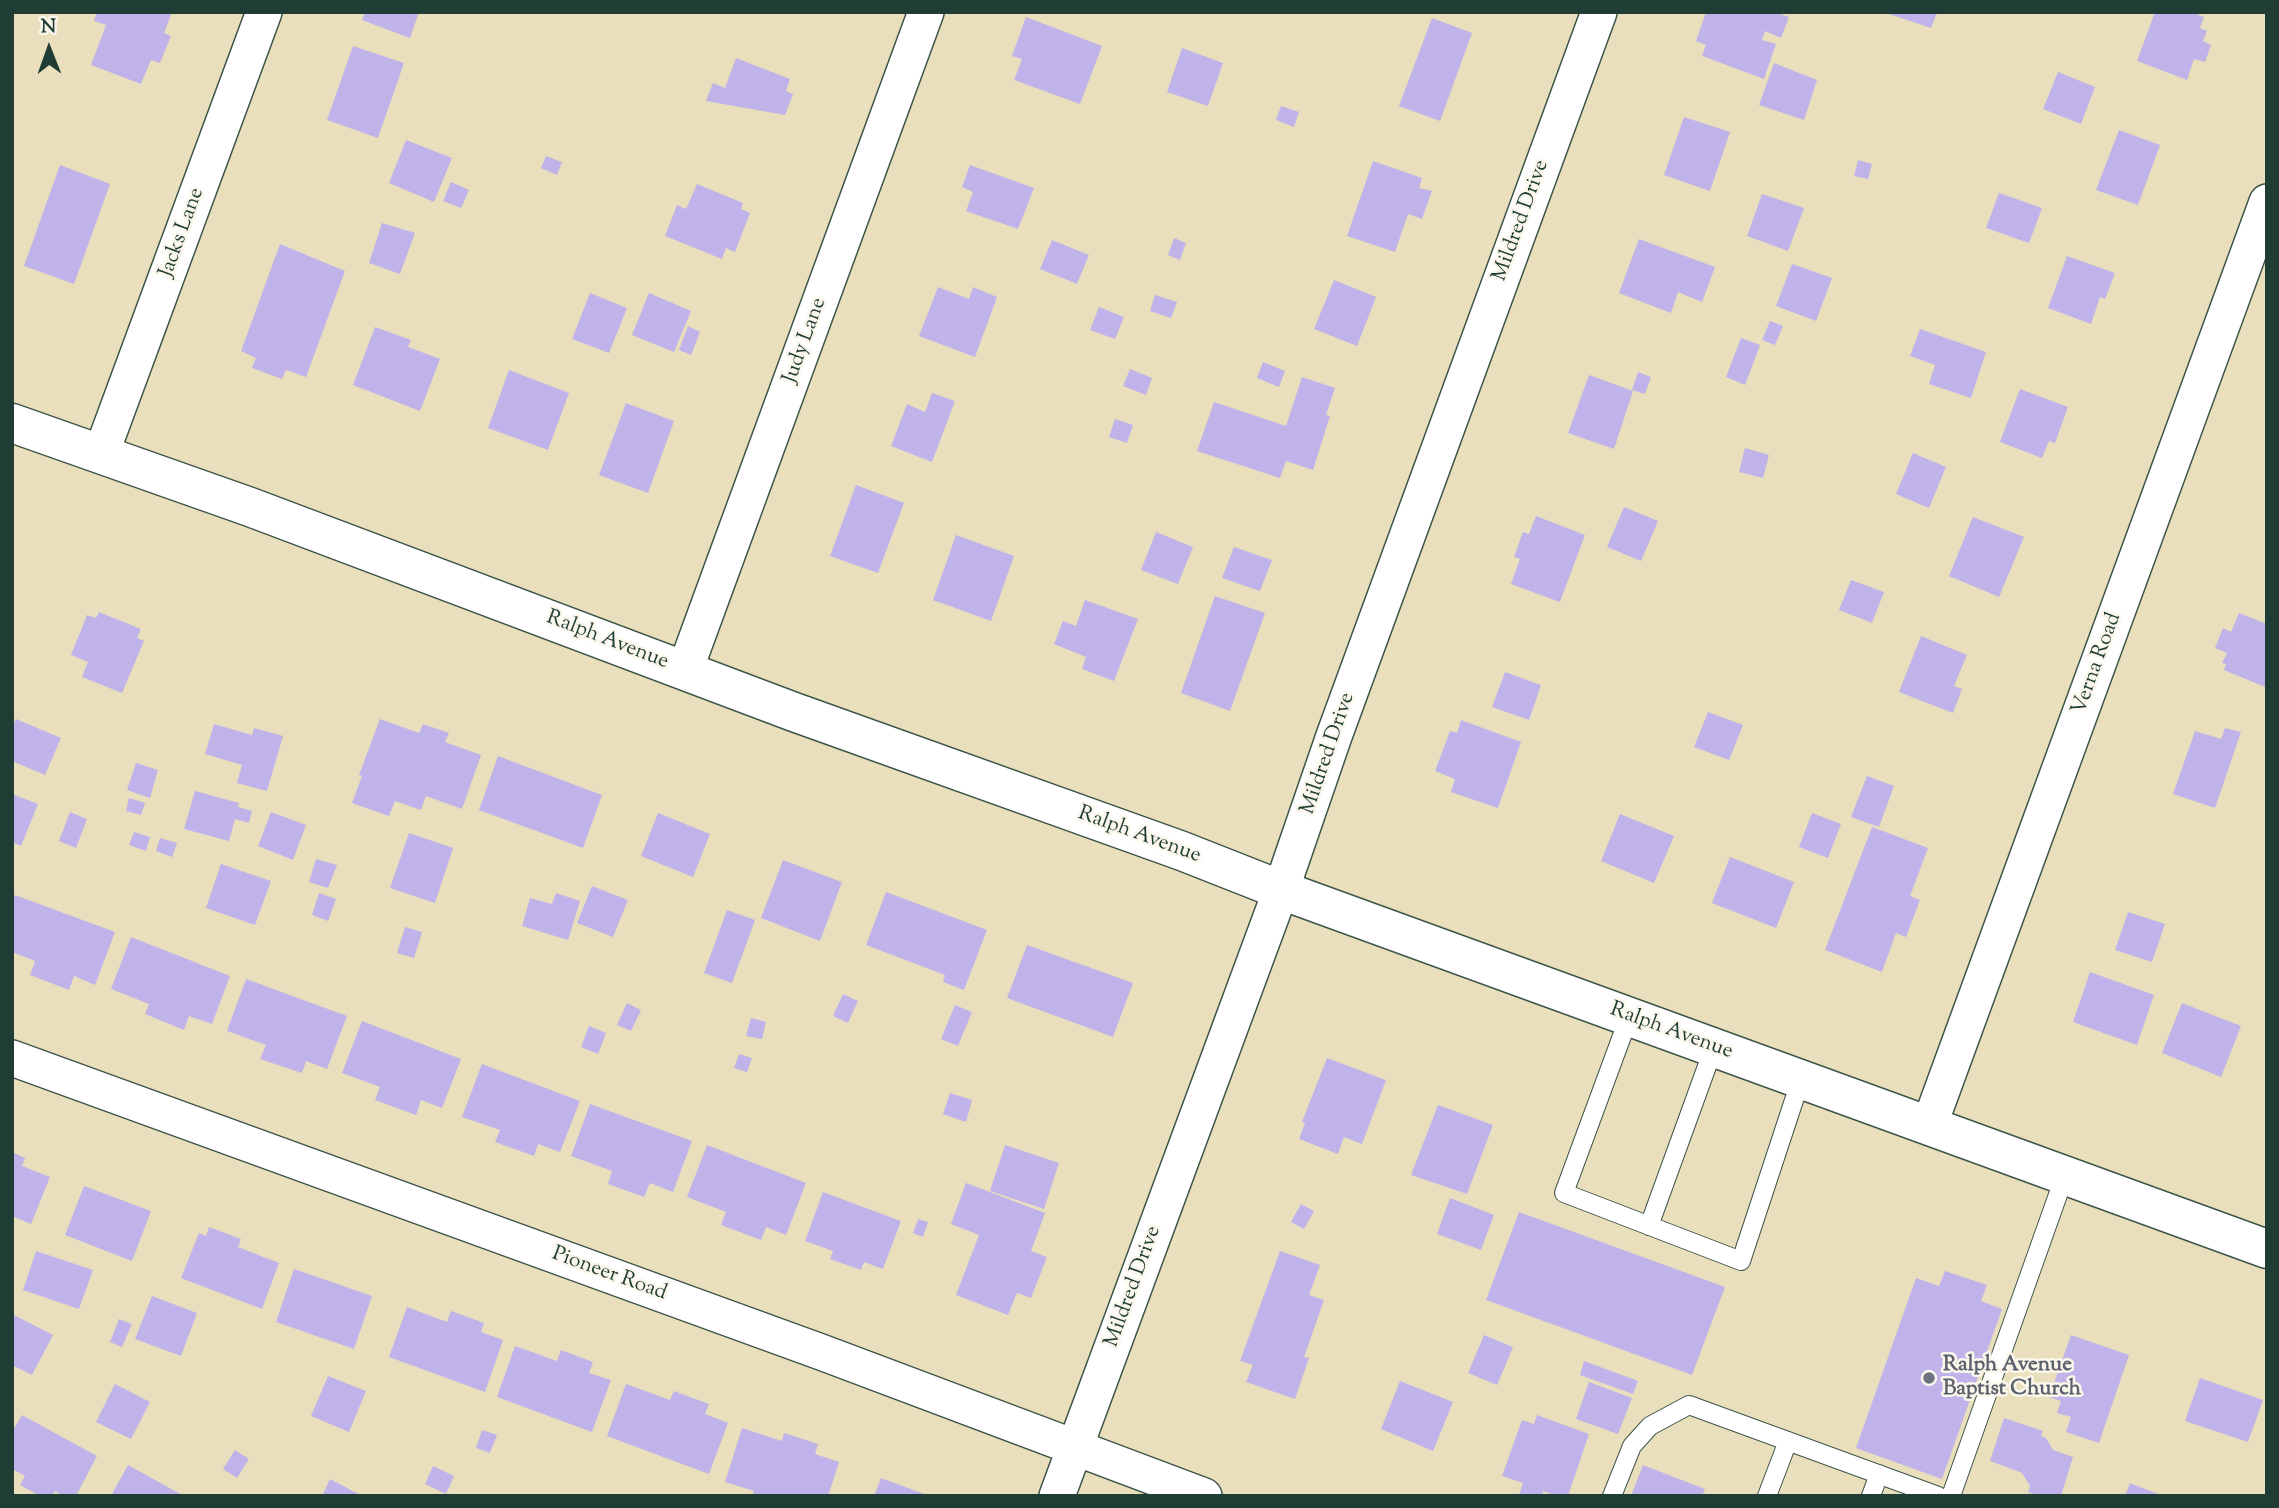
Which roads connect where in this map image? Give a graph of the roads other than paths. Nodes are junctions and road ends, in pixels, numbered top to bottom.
1 (264, 12) edge
2 (926, 12) edge
3 (1599, 12) edge
4 (2267, 202) edge
5 (12, 423) edge
6 (101, 454) junction
7 (685, 670) junction
8 (1281, 890) junction
9 (1629, 1017) junction
10 (1714, 1048) junction
11 (12, 1058) edge
12 (1801, 1079) junction
13 (1929, 1126) junction
14 (2065, 1175) junction
15 (1649, 1226) junction
16 (2267, 1249) edge
17 (1788, 1441) junction
18 (1074, 1448) junction
19 (1879, 1474) junction
20 (1057, 1496) edge
21 (1204, 1496) edge
22 (1612, 1496) edge
23 (1767, 1496) edge
24 (1871, 1496) edge
25 (1938, 1496) edge
26 (1951, 1496) edge

1 - 6 street, Jacks Lane
2 - 7 street, Judy Lane
3 - 8 street, Mildred Drive
4 - 13 street, Verna Road
5 - 6 street, Ralph Avenue
6 - 7 street, Ralph Avenue
7 - 8 street, Ralph Avenue
8 - 9 street, Ralph Avenue
8 - 18 street, Mildred Drive
9 - 10 street, Ralph Avenue
9 - 15 lane
10 - 12 street, Ralph Avenue
10 - 15 lane
11 - 18 street, Pioneer Road
12 - 13 street, Ralph Avenue
12 - 15 lane
13 - 14 street, Ralph Avenue
14 - 16 street, Ralph Avenue
14 - 26 lane
17 - 19 lane
17 - 22 lane
17 - 23 lane
18 - 20 street, Mildred Drive
18 - 21 street, Pioneer Road
19 - 24 lane
19 - 25 lane

